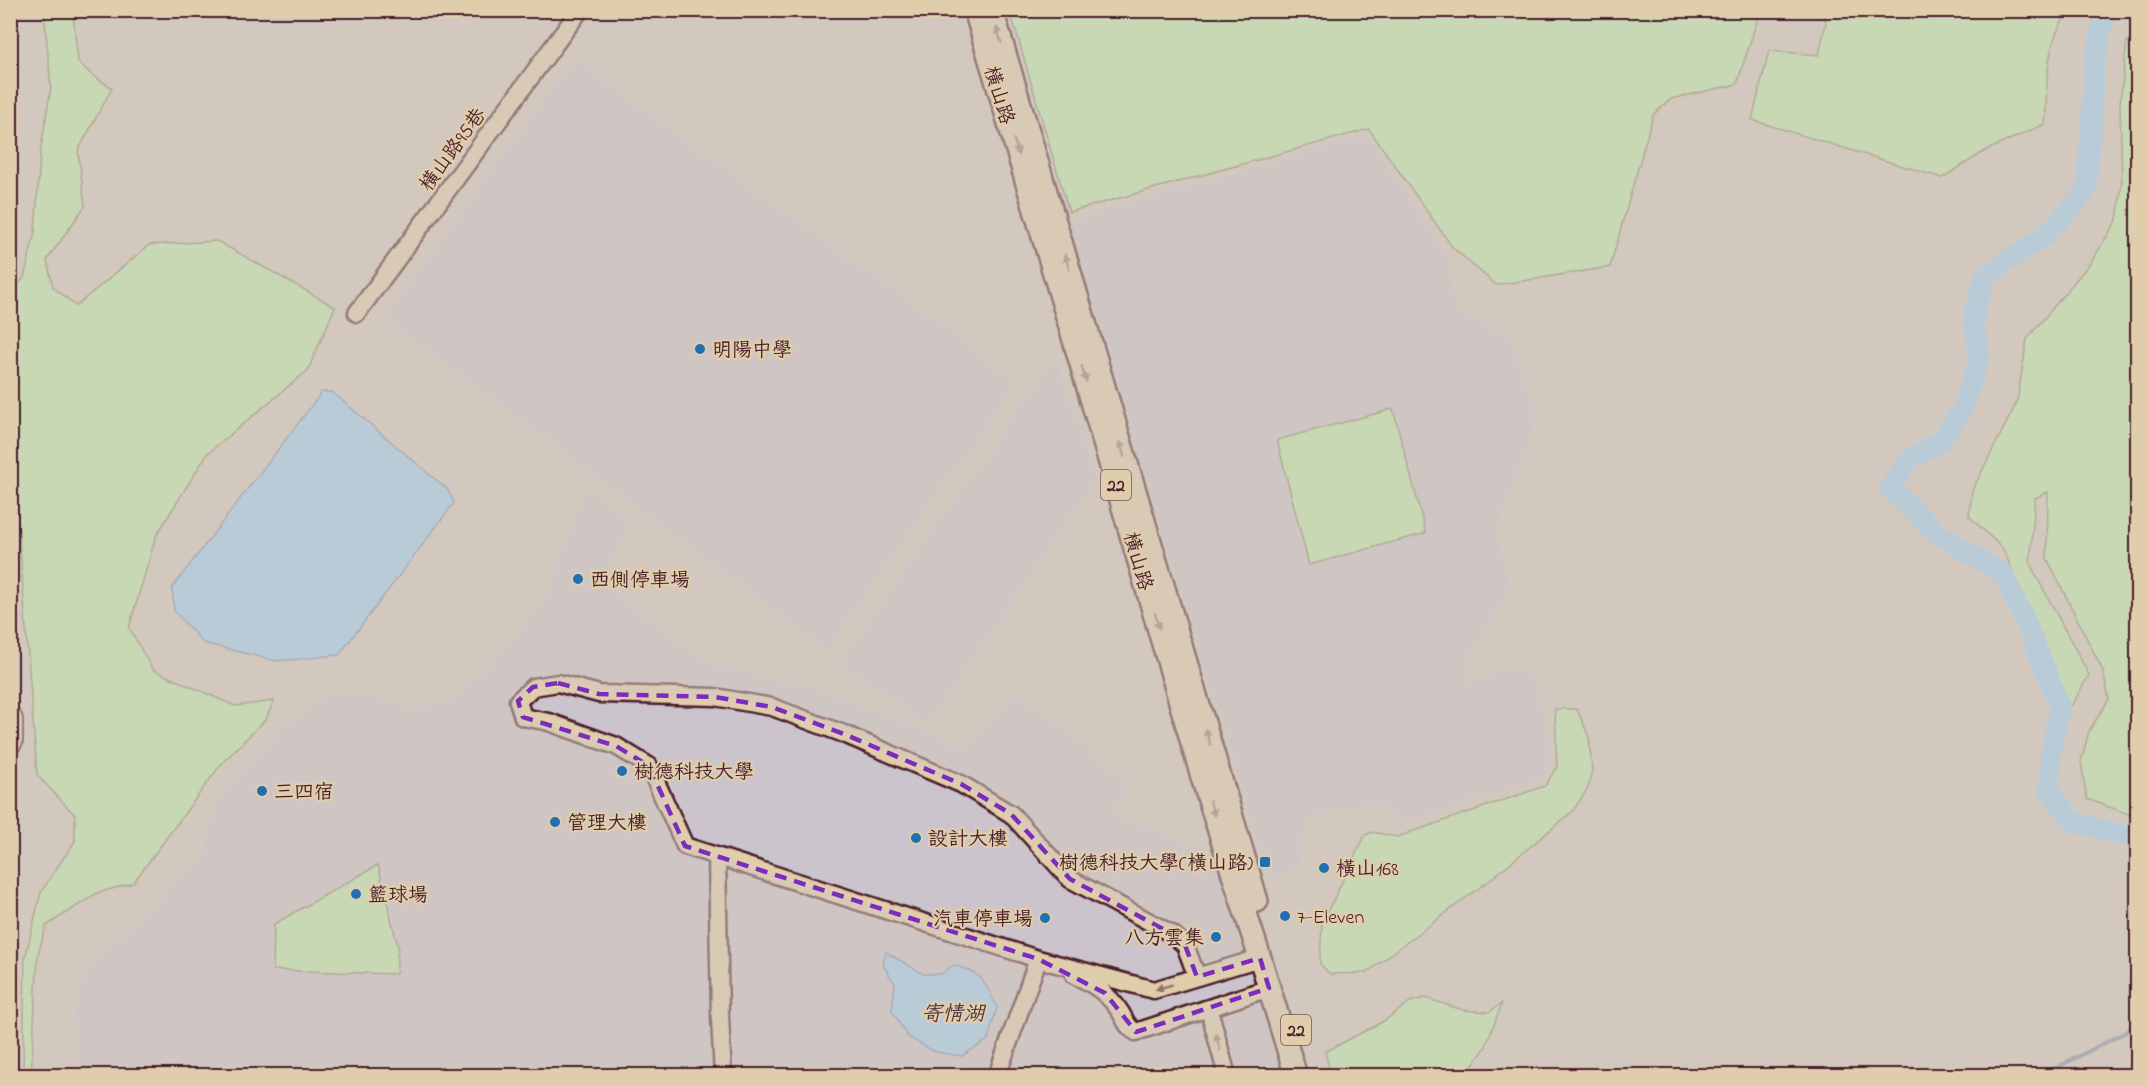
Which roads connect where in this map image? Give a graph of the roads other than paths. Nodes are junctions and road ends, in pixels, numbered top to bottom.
1 (580, 10) edge
2 (975, 10) edge
3 (992, 10) edge
4 (357, 313) dead end
5 (10, 720) edge
6 (10, 741) edge
7 (717, 856) junction
8 (1260, 958) junction
9 (1038, 959) junction
10 (1197, 977) junction
11 (1269, 988) junction
12 (1209, 1009) junction
13 (723, 1076) edge
14 (997, 1076) edge
15 (1227, 1076) edge
16 (1296, 1076) edge
17 (1310, 1076) edge

1 - 4 street, 橫山路95巷
2 -> 8 main road, 橫山路 / 22
17 -> 3 main road, 橫山路 / 22
5 - 6 highway
7 - 9 street
7 - 10 street
7 - 13 street
8 - 10 street
8 - 11 main road, 橫山路 / 22
10 -> 9 street
9 - 12 street
9 - 14 street
11 - 12 street
11 - 16 main road, 橫山路 / 22
15 -> 12 street

